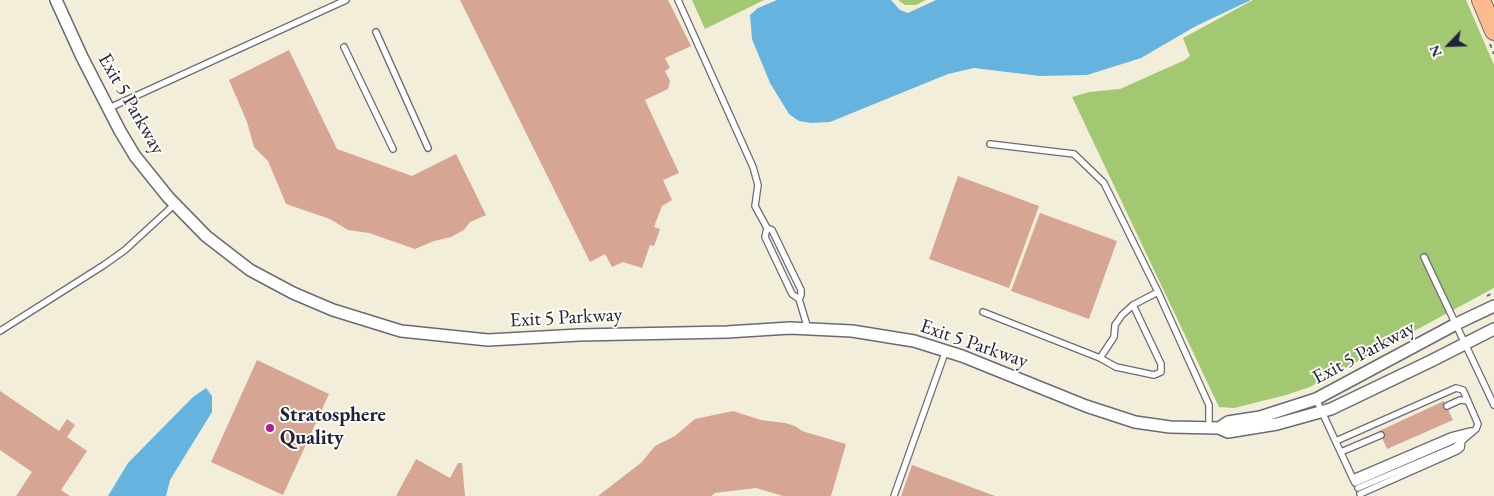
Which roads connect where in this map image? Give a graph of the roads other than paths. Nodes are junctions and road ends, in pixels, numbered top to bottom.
1 (56, 0) edge
2 (346, 0) edge
3 (678, 0) edge
4 (1481, 0) edge
5 (1494, 31) edge
6 (376, 32) dead end
7 (344, 47) dead end
8 (107, 108) junction
9 (990, 144) dead end
10 (428, 148) dead end
11 (393, 149) dead end
12 (175, 204) junction
13 (767, 228) junction
14 (1424, 257) dead end
15 (1158, 292) junction
16 (799, 298) junction
17 (1133, 305) junction
18 (1494, 306) edge
19 (983, 312) dead end
20 (1456, 324) junction
21 (808, 329) junction
22 (1494, 329) edge
23 (0, 331) edge
24 (1465, 343) junction
25 (946, 350) junction
26 (1100, 358) junction
27 (1316, 400) junction
28 (1468, 402) junction
29 (1494, 405) edge
30 (1446, 406) dead end
31 (1322, 412) junction
32 (1214, 428) junction
33 (1470, 433) junction
34 (1380, 434) dead end
35 (1336, 441) junction
36 (1341, 452) junction
37 (1357, 488) edge
38 (894, 496) edge

1 - 8 street, Exit 5 Parkway
2 - 8 lane
3 - 13 lane
4 - 5 main road
6 - 10 lane
7 - 11 lane
8 - 12 street, Exit 5 Parkway
9 - 15 lane
12 - 21 street, Exit 5 Parkway
12 - 23 lane
13 - 16 lane
13 - 16 lane
14 - 20 lane
15 - 17 lane
15 - 32 lane
16 - 21 lane
17 - 26 lane
17 - 26 lane
18 - 20 street, Exit 5 Parkway
19 - 26 lane
20 - 24 lane
20 - 27 street, Exit 5 Parkway
21 - 25 street, Exit 5 Parkway
22 - 24 street, Exit 5 Parkway
24 - 29 lane
24 - 31 street, Exit 5 Parkway
25 - 32 street, Exit 5 Parkway
25 - 38 lane
27 - 31 lane
27 - 32 street, Exit 5 Parkway
28 - 30 lane
28 - 33 lane
28 - 35 lane
31 - 32 street, Exit 5 Parkway
31 - 35 lane
33 - 37 lane
33 - 37 lane
34 - 36 lane
35 - 36 lane
36 - 37 lane

